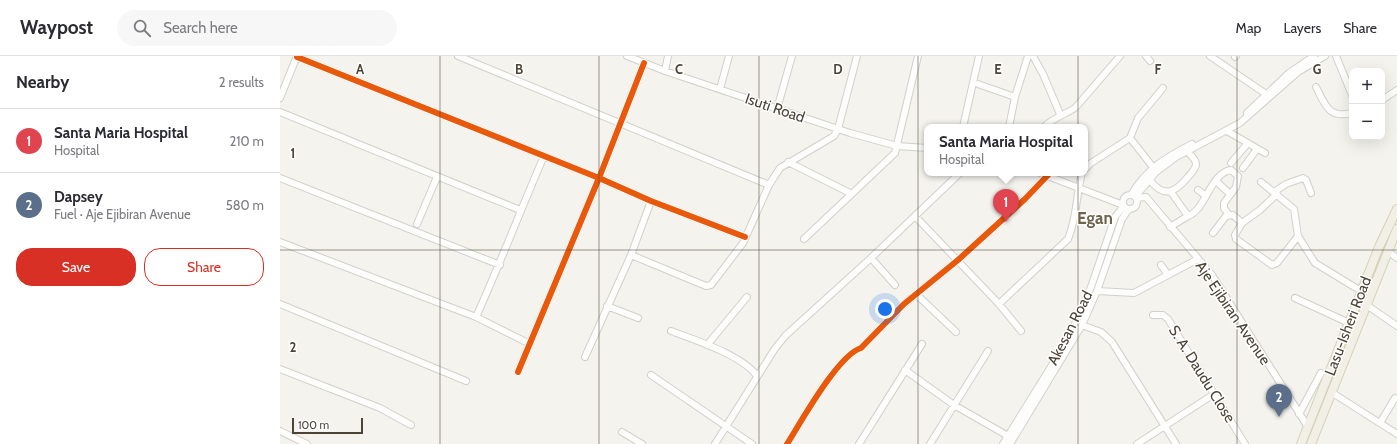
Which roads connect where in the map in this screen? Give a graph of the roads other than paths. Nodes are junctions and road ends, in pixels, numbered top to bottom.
1 (297, 56) edge
2 (458, 56) edge
3 (627, 56) edge
4 (668, 56) edge
5 (729, 56) edge
6 (792, 56) edge
7 (857, 56) edge
8 (918, 56) edge
9 (979, 56) edge
10 (1028, 56) edge
11 (1033, 56) edge
12 (1120, 56) edge
13 (1210, 56) edge
14 (1314, 56) edge
15 (1325, 56) edge
16 (1336, 56) edge
17 (644, 63) junction
18 (1296, 70) junction
19 (665, 71) junction
20 (978, 84) dead end
21 (1316, 87) dead end
22 (1163, 88) dead end
23 (1349, 88) edge
24 (720, 89) junction
25 (1397, 90) edge
26 (1266, 94) junction
27 (1015, 97) junction
28 (280, 98) edge
29 (1385, 98) edge
30 (777, 109) junction
31 (280, 112) edge
32 (1060, 114) junction
33 (1349, 114) edge
34 (620, 122) junction
35 (964, 124) edge
36 (1010, 124) edge
37 (1048, 124) edge
38 (838, 129) junction
39 (1227, 131) junction
40 (1130, 138) junction
41 (1248, 143) junction
42 (897, 146) junction
43 (924, 148) edge
44 (1257, 149) junction
45 (1187, 151) junction
46 (1265, 153) dead end
47 (544, 156) junction
48 (788, 162) junction
49 (1231, 163) dead end
50 (1088, 165) edge
51 (1152, 166) junction
52 (1243, 168) dead end
53 (957, 176) edge
54 (1047, 176) edge
55 (1050, 176) edge
56 (1081, 176) edge
57 (437, 177) junction
58 (280, 178) edge
59 (599, 178) junction
60 (1149, 179) junction
61 (1216, 181) junction
62 (1261, 182) dead end
63 (769, 185) junction
64 (1078, 187) junction
65 (1139, 187) junction
66 (1198, 190) dead end
67 (848, 192) dead end
68 (1171, 192) junction
69 (1311, 192) dead end
70 (1275, 193) junction
71 (1230, 194) junction
72 (1205, 195) junction
73 (1134, 198) junction
74 (651, 201) junction
75 (1124, 205) junction
76 (1397, 209) edge
77 (520, 210) junction
78 (1229, 214) junction
79 (915, 216) junction
80 (1188, 216) junction
81 (1115, 217) junction
82 (1122, 219) junction
83 (1242, 223) junction
84 (417, 224) dead end
85 (1170, 227) junction
86 (1397, 229) edge
87 (1213, 233) dead end
88 (1298, 236) junction
89 (746, 237) junction
90 (804, 239) dead end
91 (280, 242) edge
92 (1387, 251) junction
93 (631, 255) junction
94 (871, 258) junction
95 (1397, 258) edge
96 (1198, 259) junction
97 (958, 260) junction
98 (500, 265) junction
99 (1161, 265) dead end
100 (1168, 275) junction
101 (895, 285) dead end
102 (1098, 290) junction
103 (1361, 291) junction
104 (916, 294) junction
105 (746, 297) dead end
106 (1295, 298) dead end
107 (280, 304) edge
108 (999, 304) junction
109 (1365, 304) junction
110 (608, 306) junction
111 (1152, 315) dead end
112 (476, 318) junction
113 (638, 318) dead end
114 (1349, 323) junction
115 (1082, 325) junction
116 (1397, 326) edge
117 (671, 331) dead end
118 (1021, 331) dead end
119 (956, 332) dead end
120 (530, 344) junction
121 (922, 344) dead end
122 (707, 345) junction
123 (988, 351) dead end
124 (585, 356) dead end
125 (280, 368) edge
126 (905, 370) junction
127 (518, 372) dead end
128 (1321, 373) dead end
129 (651, 375) dead end
130 (757, 376) junction
131 (466, 381) dead end
132 (1331, 392) junction
133 (1214, 394) junction
134 (1395, 398) dead end
135 (954, 405) junction
136 (1299, 414) junction
137 (1380, 423) junction
138 (411, 425) dead end
139 (726, 426) junction
140 (1165, 426) junction
141 (1308, 427) junction
142 (280, 431) edge
143 (622, 432) dead end
144 (1397, 434) edge
145 (1008, 436) junction
146 (307, 444) edge
147 (642, 444) edge
148 (715, 444) edge
149 (752, 444) edge
150 (787, 444) edge
151 (860, 444) edge
152 (930, 444) edge
153 (1003, 444) edge
154 (1010, 444) edge
155 (1137, 444) edge
156 (1176, 444) edge
157 (1245, 444) edge
158 (1301, 444) edge
159 (1311, 444) edge

1 - 28 street
1 - 47 street
2 - 34 street
3 - 17 street, Isuti Road
4 - 19 street
5 - 24 street
6 - 30 street
7 - 38 street
8 - 42 street
9 - 35 street
10 - 27 street
11 - 32 street
12 - 32 street
13 - 26 street
14 - 18 street
15 - 18 street
16 - 23 street
17 - 19 street, Isuti Road
17 - 34 street
18 - 26 street
18 - 39 street
19 - 24 street, Isuti Road
20 - 27 street
21 - 33 street
22 - 40 street
24 - 30 street, Isuti Road
25 - 29 street
26 - 51 street
27 - 36 street
30 - 38 street, Isuti Road
31 - 57 street
32 - 37 street
34 - 59 street
34 - 63 street
38 - 42 street, Isuti Road
38 - 48 street
39 - 41 street
39 - 45 street
40 - 50 street
40 - 51 street
41 - 44 street
41 - 49 street
42 - 43 street, Isuti Road
42 - 90 street
44 - 46 street
44 - 52 street
45 - 60 street
45 - 68 street
47 - 59 street
47 - 77 street
48 - 63 street
48 - 67 street
51 - 65 street
53 - 79 street
54 - 97 street
55 - 64 street
56 - 64 street
57 - 77 street
57 - 84 street
58 - 98 street
59 - 74 street
59 - 120 street
60 - 65 street
60 - 68 street
61 - 71 street
61 - 71 street
61 - 72 street
62 - 70 street
63 - 89 street
64 - 75 street
64 - 108 street
65 - 73 street
66 - 72 street
68 - 80 street
69 - 70 street
70 - 83 street
70 - 88 street
71 - 78 street
72 - 80 street
73 - 75 street
73 - 75 street
73 - 85 street, Aje Ejibiran Avenue
74 - 89 street
74 - 93 street
75 - 81 street, Akesan Road
75 - 82 street, Akesan Road
76 - 103 main road, Lasu-Isheri Road
77 - 98 street
78 - 83 street
78 - 87 street
79 - 94 street
79 - 97 street
80 - 85 street
81 - 82 street
81 - 145 street, Akesan Road
82 - 102 street, Akesan Road
83 - 88 street
85 - 96 street, Aje Ejibiran Avenue
86 - 92 main road, Lasu-Isheri Road
88 - 103 street
89 - 93 street
91 - 112 street
92 - 95 street
92 - 109 main road, Lasu-Isheri Road
93 - 110 street
94 - 101 street
94 - 130 street
96 - 100 street
96 - 136 street, Aje Ejibiran Avenue
97 - 104 street
97 - 108 street
98 - 112 street
99 - 100 street
100 - 102 street
102 - 115 street, Akesan Road
103 - 114 main road, Lasu-Isheri Road
104 - 119 street
104 - 150 street
105 - 122 street
106 - 114 street
107 - 131 street
108 - 118 street
109 - 116 street
109 - 132 main road, Lasu-Isheri Road
110 - 113 street
110 - 124 street
111 - 133 street, S. A. Daudu Close
112 - 120 street
114 - 141 main road, Lasu-Isheri Road
115 - 140 street
115 - 154 street, Akesan Road
117 - 122 street
120 - 127 street
121 - 126 street
122 - 130 street
123 - 135 street
125 - 138 street
126 - 135 street
126 - 151 street
128 - 136 street
129 - 139 street
130 - 139 street
132 - 137 street
132 - 159 main road, Lasu-Isheri Road
133 - 140 street
133 - 157 street, S. A. Daudu Close
134 - 137 street
135 - 145 street
135 - 152 street
136 - 141 street, Aje Ejibiran Avenue
137 - 144 street
139 - 148 street
139 - 149 street
140 - 155 street
140 - 156 street
141 - 158 main road, Lasu-Isheri Road
142 - 146 street
143 - 147 street
145 - 153 street, Akesan Road

